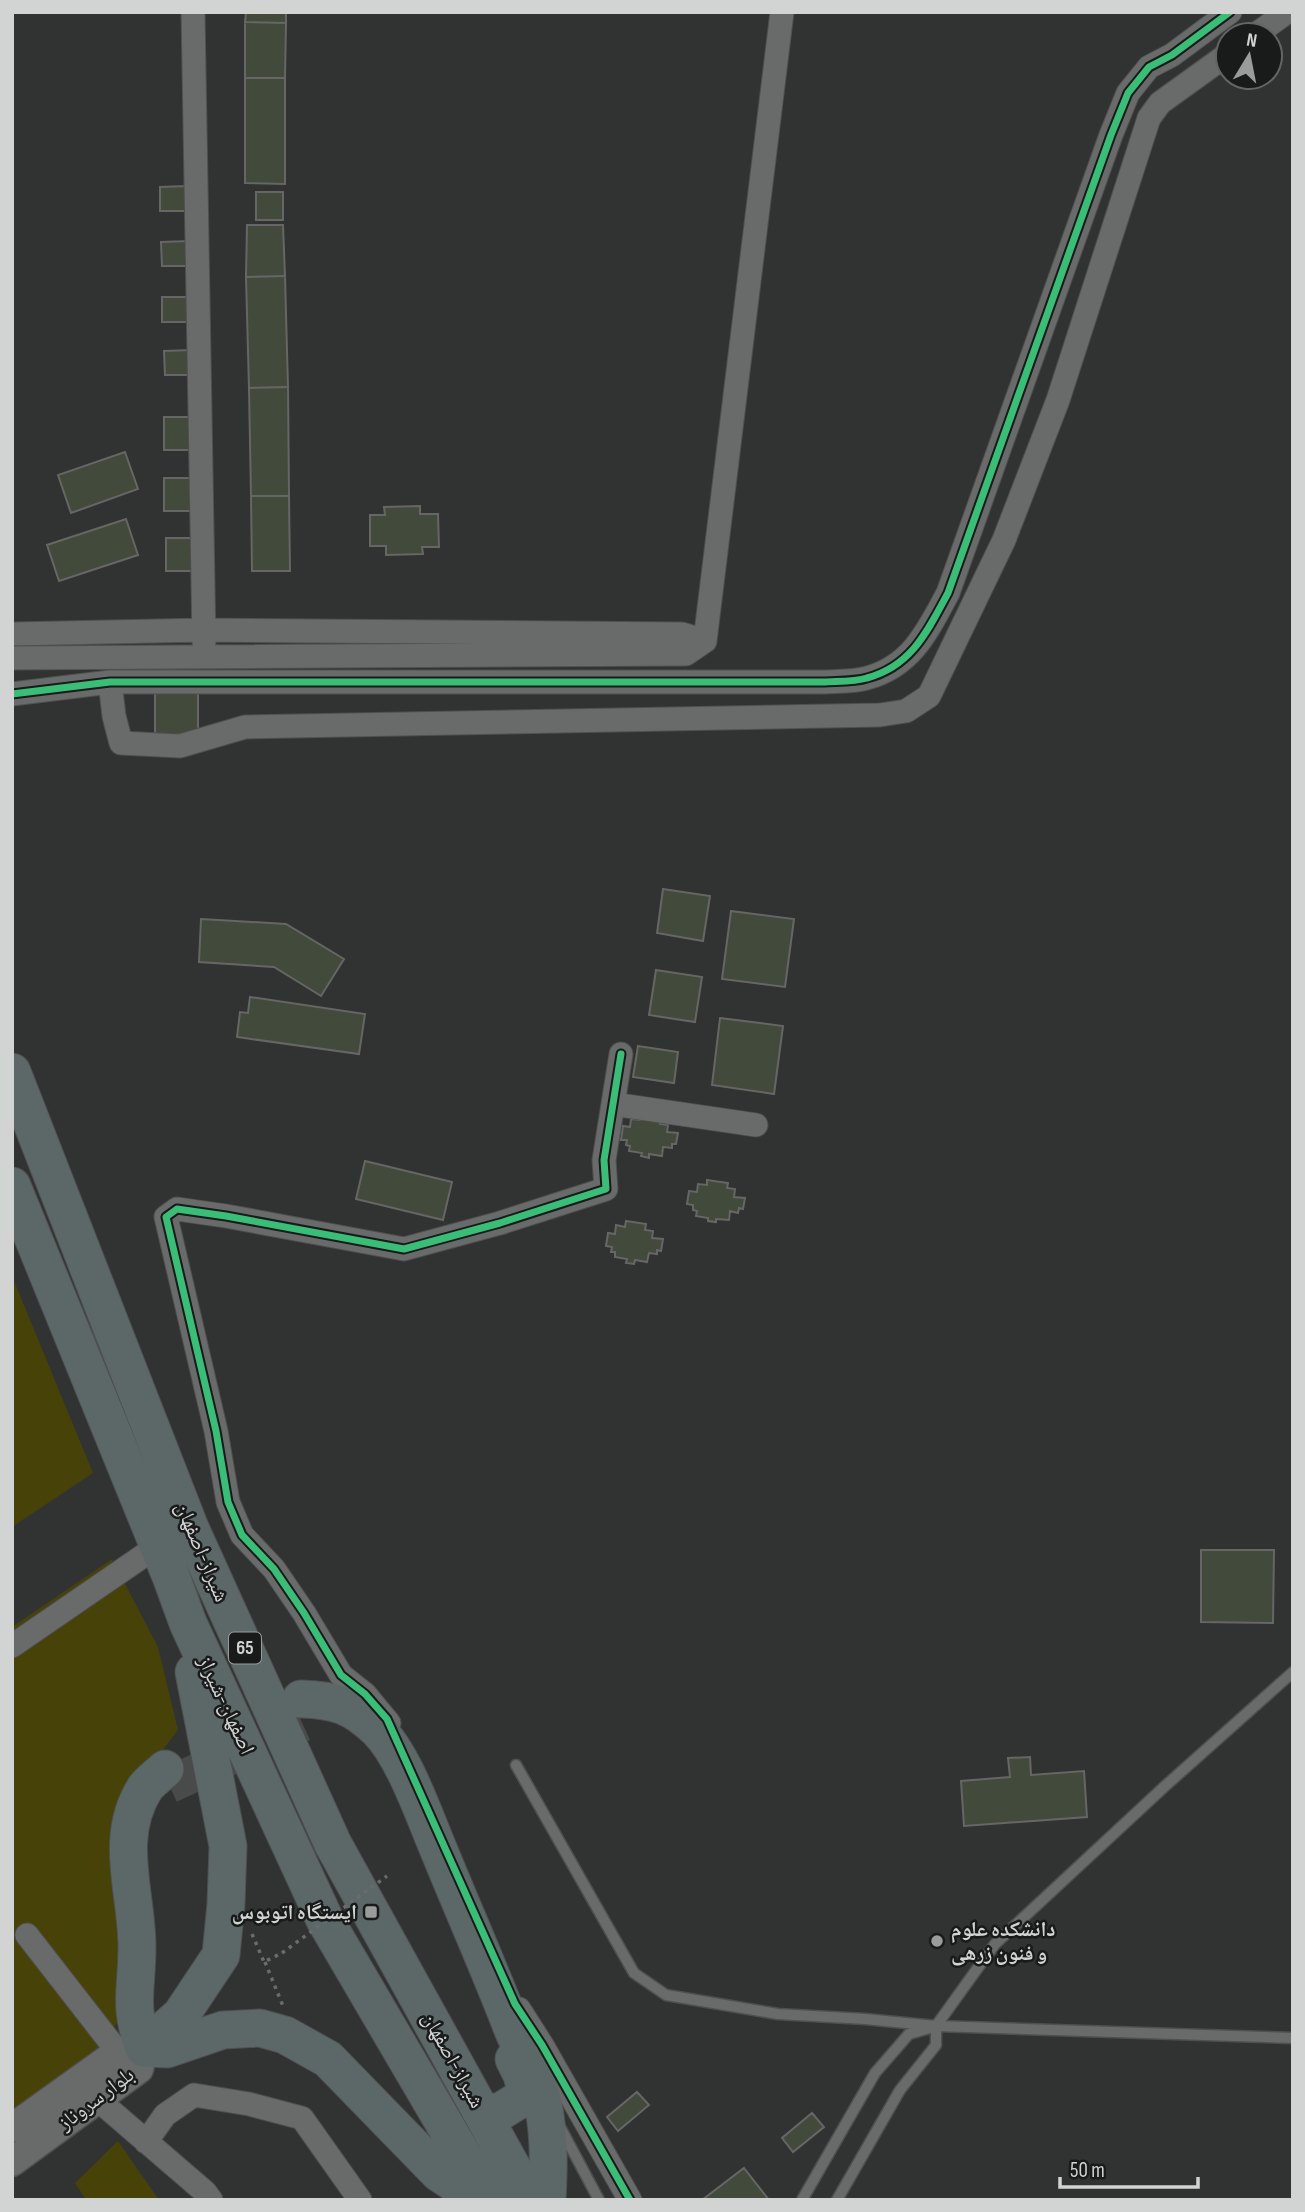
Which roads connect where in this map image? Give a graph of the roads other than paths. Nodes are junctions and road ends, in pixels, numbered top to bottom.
1 (193, 12) edge
2 (782, 12) edge
3 (1230, 12) edge
4 (1214, 64) edge
5 (204, 630) junction
6 (12, 634) edge
7 (705, 641) junction
8 (204, 657) junction
9 (12, 658) edge
10 (110, 682) junction
11 (12, 694) edge
12 (621, 1054) dead end
13 (12, 1072) edge
14 (613, 1104) junction
15 (756, 1125) dead end
16 (12, 1186) edge
17 (159, 1545) junction
18 (188, 1623) junction
19 (12, 1646) edge
20 (1293, 1672) edge
21 (516, 1765) dead end
22 (167, 1777) tunnel mouth
23 (27, 1935) dead end
24 (936, 2026) junction
25 (1293, 2038) edge
26 (131, 2050) junction
27 (539, 2088) junction
28 (97, 2099) junction
29 (480, 2110) junction
30 (12, 2128) edge
31 (146, 2142) junction
32 (12, 2162) edge
33 (211, 2200) edge
34 (360, 2200) edge
35 (480, 2200) edge
36 (489, 2200) edge
37 (530, 2200) edge
38 (547, 2200) edge
39 (599, 2200) edge
40 (630, 2200) edge
41 (802, 2200) edge
42 (837, 2200) edge

1 - 5 street
2 - 7 street
3 - 10 street
4 - 10 street
5 - 6 street
5 - 7 street
5 - 8 street
7 - 8 street
8 - 9 street
10 - 11 street
12 - 14 street
13 - 29 highway, شیراز-اصفهان / 65
14 - 15 street
14 - 40 street
16 - 17 highway, اصفهان-شیراز / 65
17 - 18 highway, اصفهان-شیراز / 65
17 - 19 street
18 - 26 highway
18 - 36 highway, اصفهان-شیراز / 65
20 - 24 lane
21 - 24 lane
22 - 26 highway
23 - 26 street
24 - 25 lane
24 - 41 lane
24 - 42 lane
26 - 28 street, بلوار سروناز
26 - 30 street, بلوار سروناز
26 - 35 highway
27 - 29 highway
27 - 38 highway
27 - 39 lane
28 - 31 street
28 - 32 street, بلوار سروناز
29 - 37 highway, شیراز-اصفهان / 65
31 - 33 street
31 - 34 street

